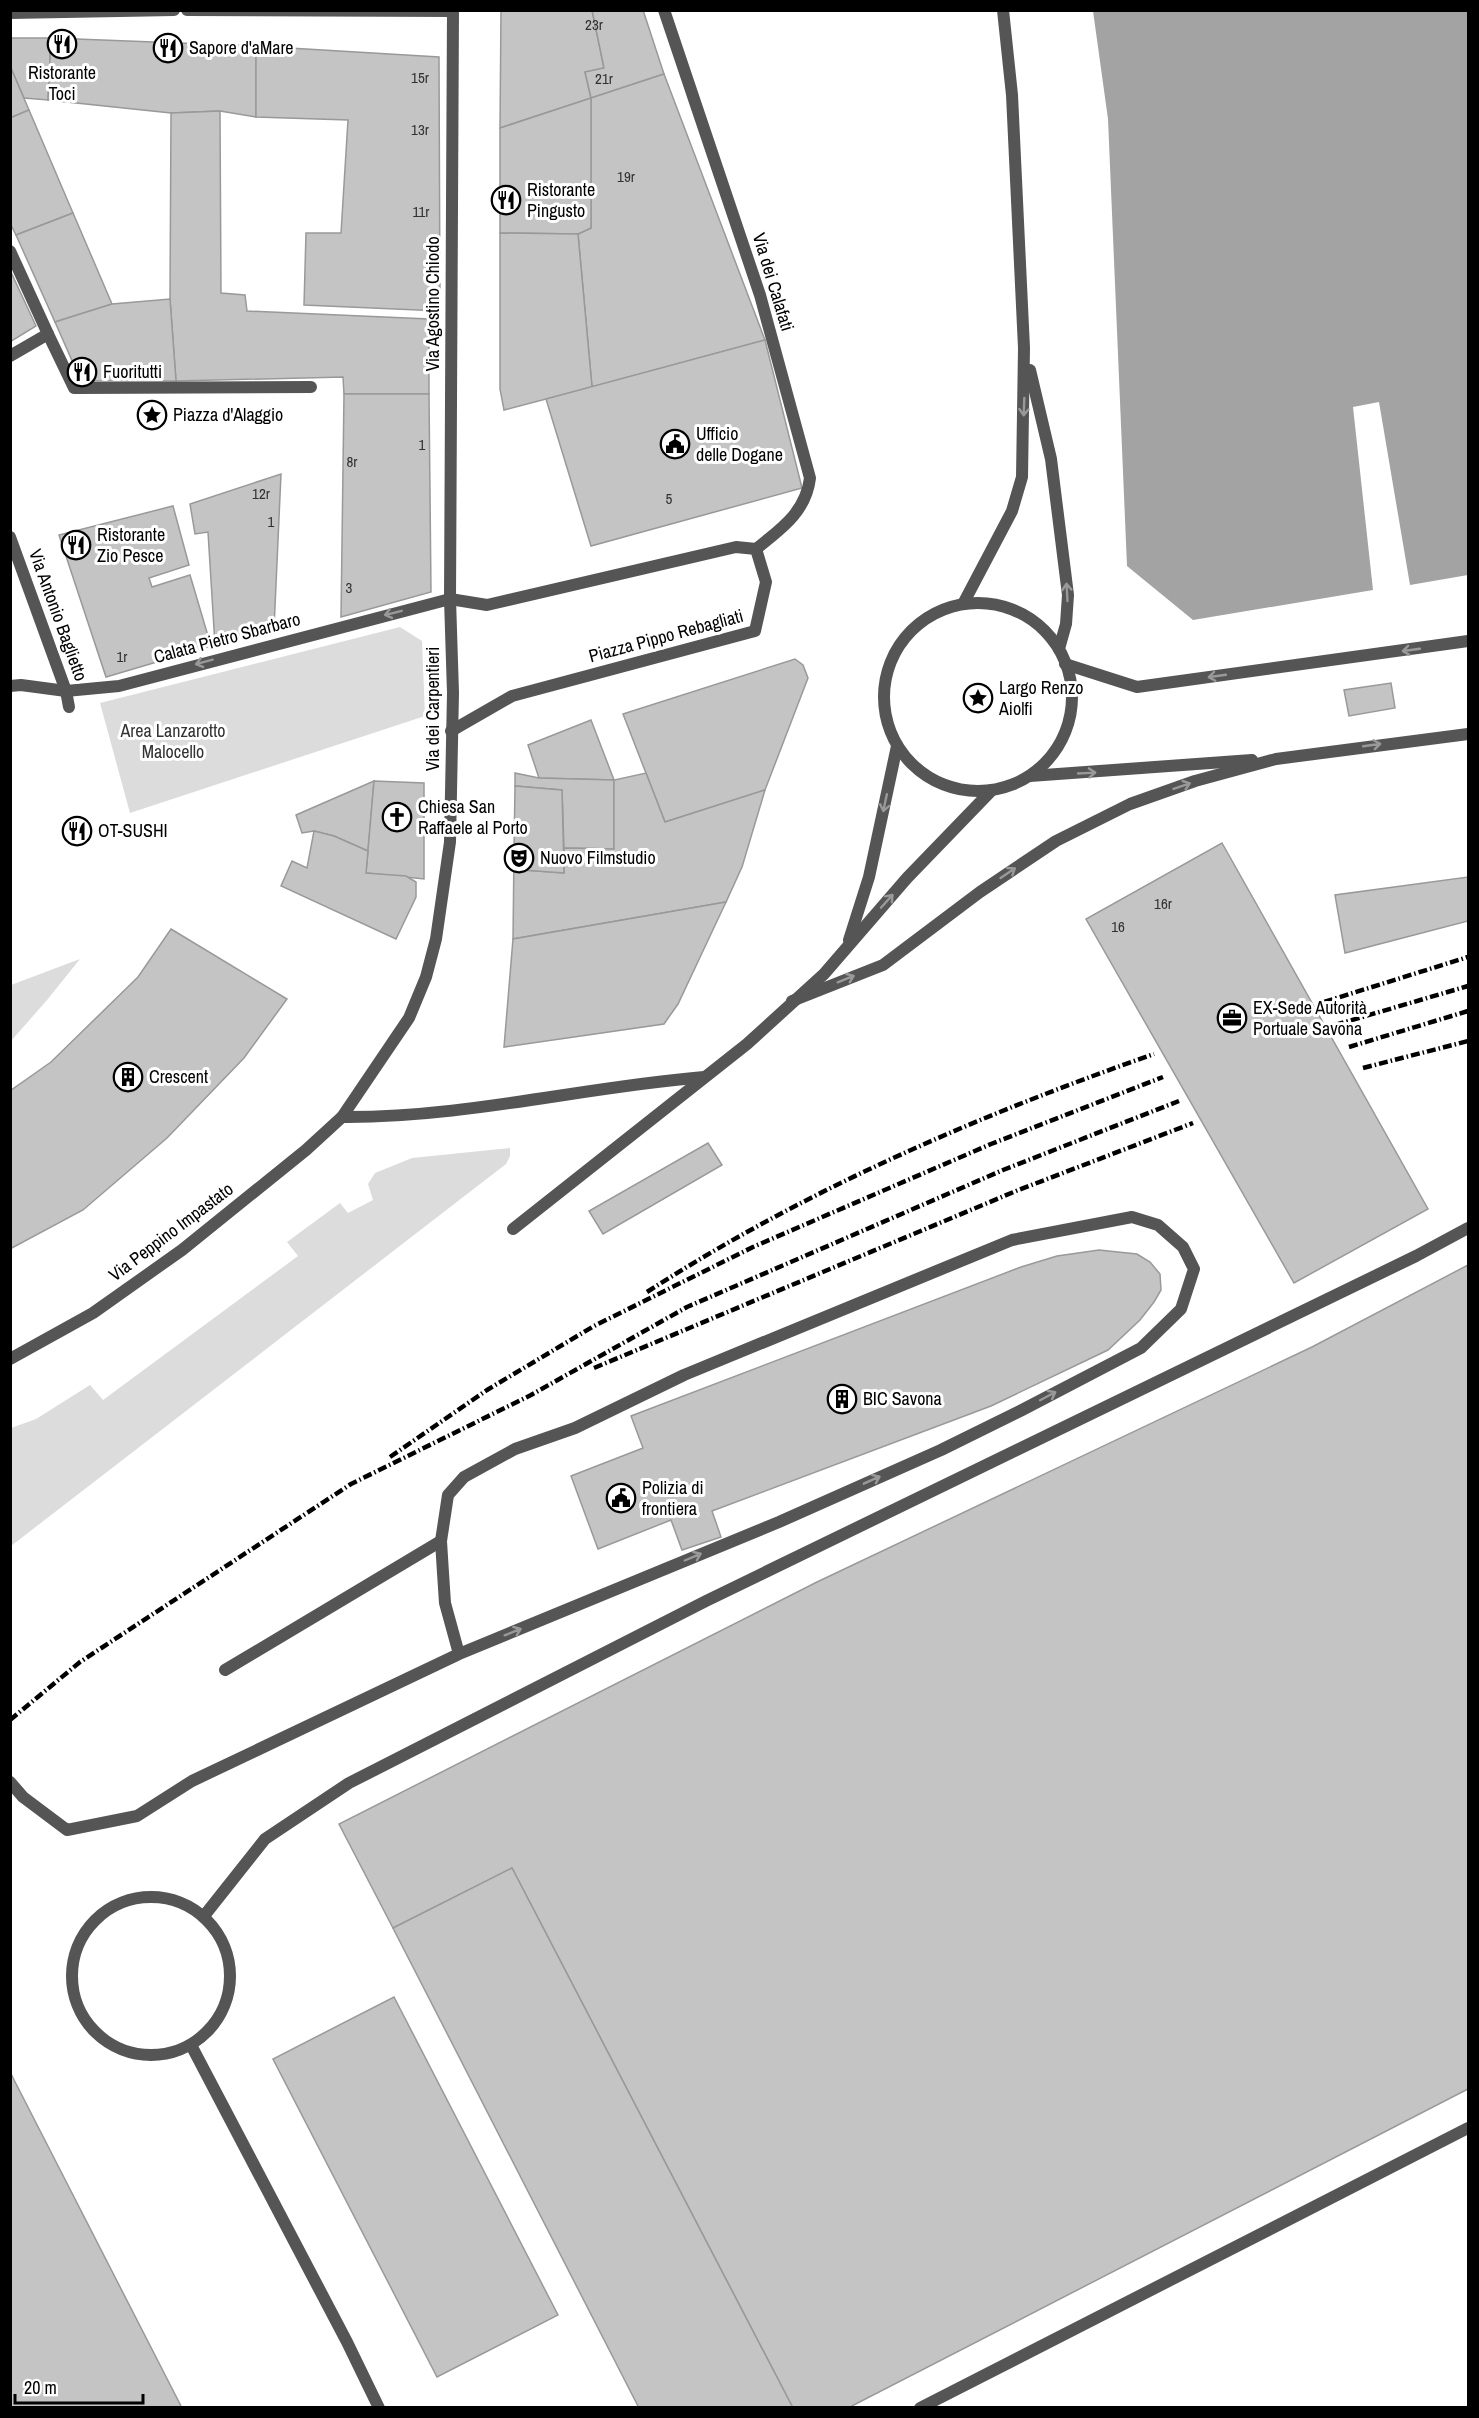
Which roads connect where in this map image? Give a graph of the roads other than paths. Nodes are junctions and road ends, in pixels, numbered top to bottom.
1 (174, 10) edge
2 (187, 10) edge
3 (664, 10) edge
4 (1003, 10) edge
5 (453, 11) edge
6 (10, 13) edge
7 (10, 251) edge
8 (48, 334) junction
9 (1024, 348) junction
10 (10, 356) edge
11 (311, 387) dead end
12 (10, 537) edge
13 (756, 549) junction
14 (450, 598) junction
15 (963, 604) junction
16 (1468, 641) edge
17 (1059, 649) junction
18 (1065, 663) junction
19 (10, 686) edge
20 (66, 691) junction
21 (69, 706) dead end
22 (451, 731) junction
23 (1468, 734) edge
24 (897, 746) junction
25 (1276, 759) junction
26 (1029, 776) junction
27 (992, 790) junction
28 (848, 944) junction
29 (792, 1001) junction
30 (705, 1077) junction
31 (342, 1117) junction
32 (1468, 1228) edge
33 (513, 1229) dead end
34 (10, 1359) edge
35 (441, 1541) junction
36 (459, 1654) junction
37 (225, 1670) dead end
38 (10, 1782) edge
39 (204, 1916) junction
40 (191, 2045) junction
41 (1468, 2128) edge
42 (379, 2408) edge
43 (920, 2408) edge

1 - 6 street
2 - 5 street
3 - 13 street, Via dei Calafati
4 - 9 street
5 - 14 street, Via Agostino Chiodo
7 - 8 street
8 - 10 street
8 - 11 street
9 -> 15 street
17 -> 9 street
12 - 20 street, Via Antonio Baglietto
13 - 14 street
13 - 22 street, Piazza Pippo Rebagliati
14 -> 20 street, Calata Pietro Sbarbaro
14 - 22 street, Via dei Carpentieri
15 - 17 street
15 - 24 street
16 -> 18 street
17 - 18 street
18 - 26 street
19 - 20 street, Calata Pietro Sbarbaro
20 - 21 street, Via Antonio Baglietto
22 - 31 street, Via dei Carpentieri
25 -> 23 street
24 - 27 street
24 -> 28 street
26 -> 25 street
29 -> 25 street
26 - 27 street
28 -> 27 street
28 - 29 street
29 - 30 street
30 - 31 street
30 - 33 street
31 - 34 street, Via Peppino Impastato
32 - 39 street
35 - 36 street
36 -> 35 street
35 - 37 street
36 - 38 street
39 - 40 street
39 - 40 street
40 - 42 street
41 - 43 street

